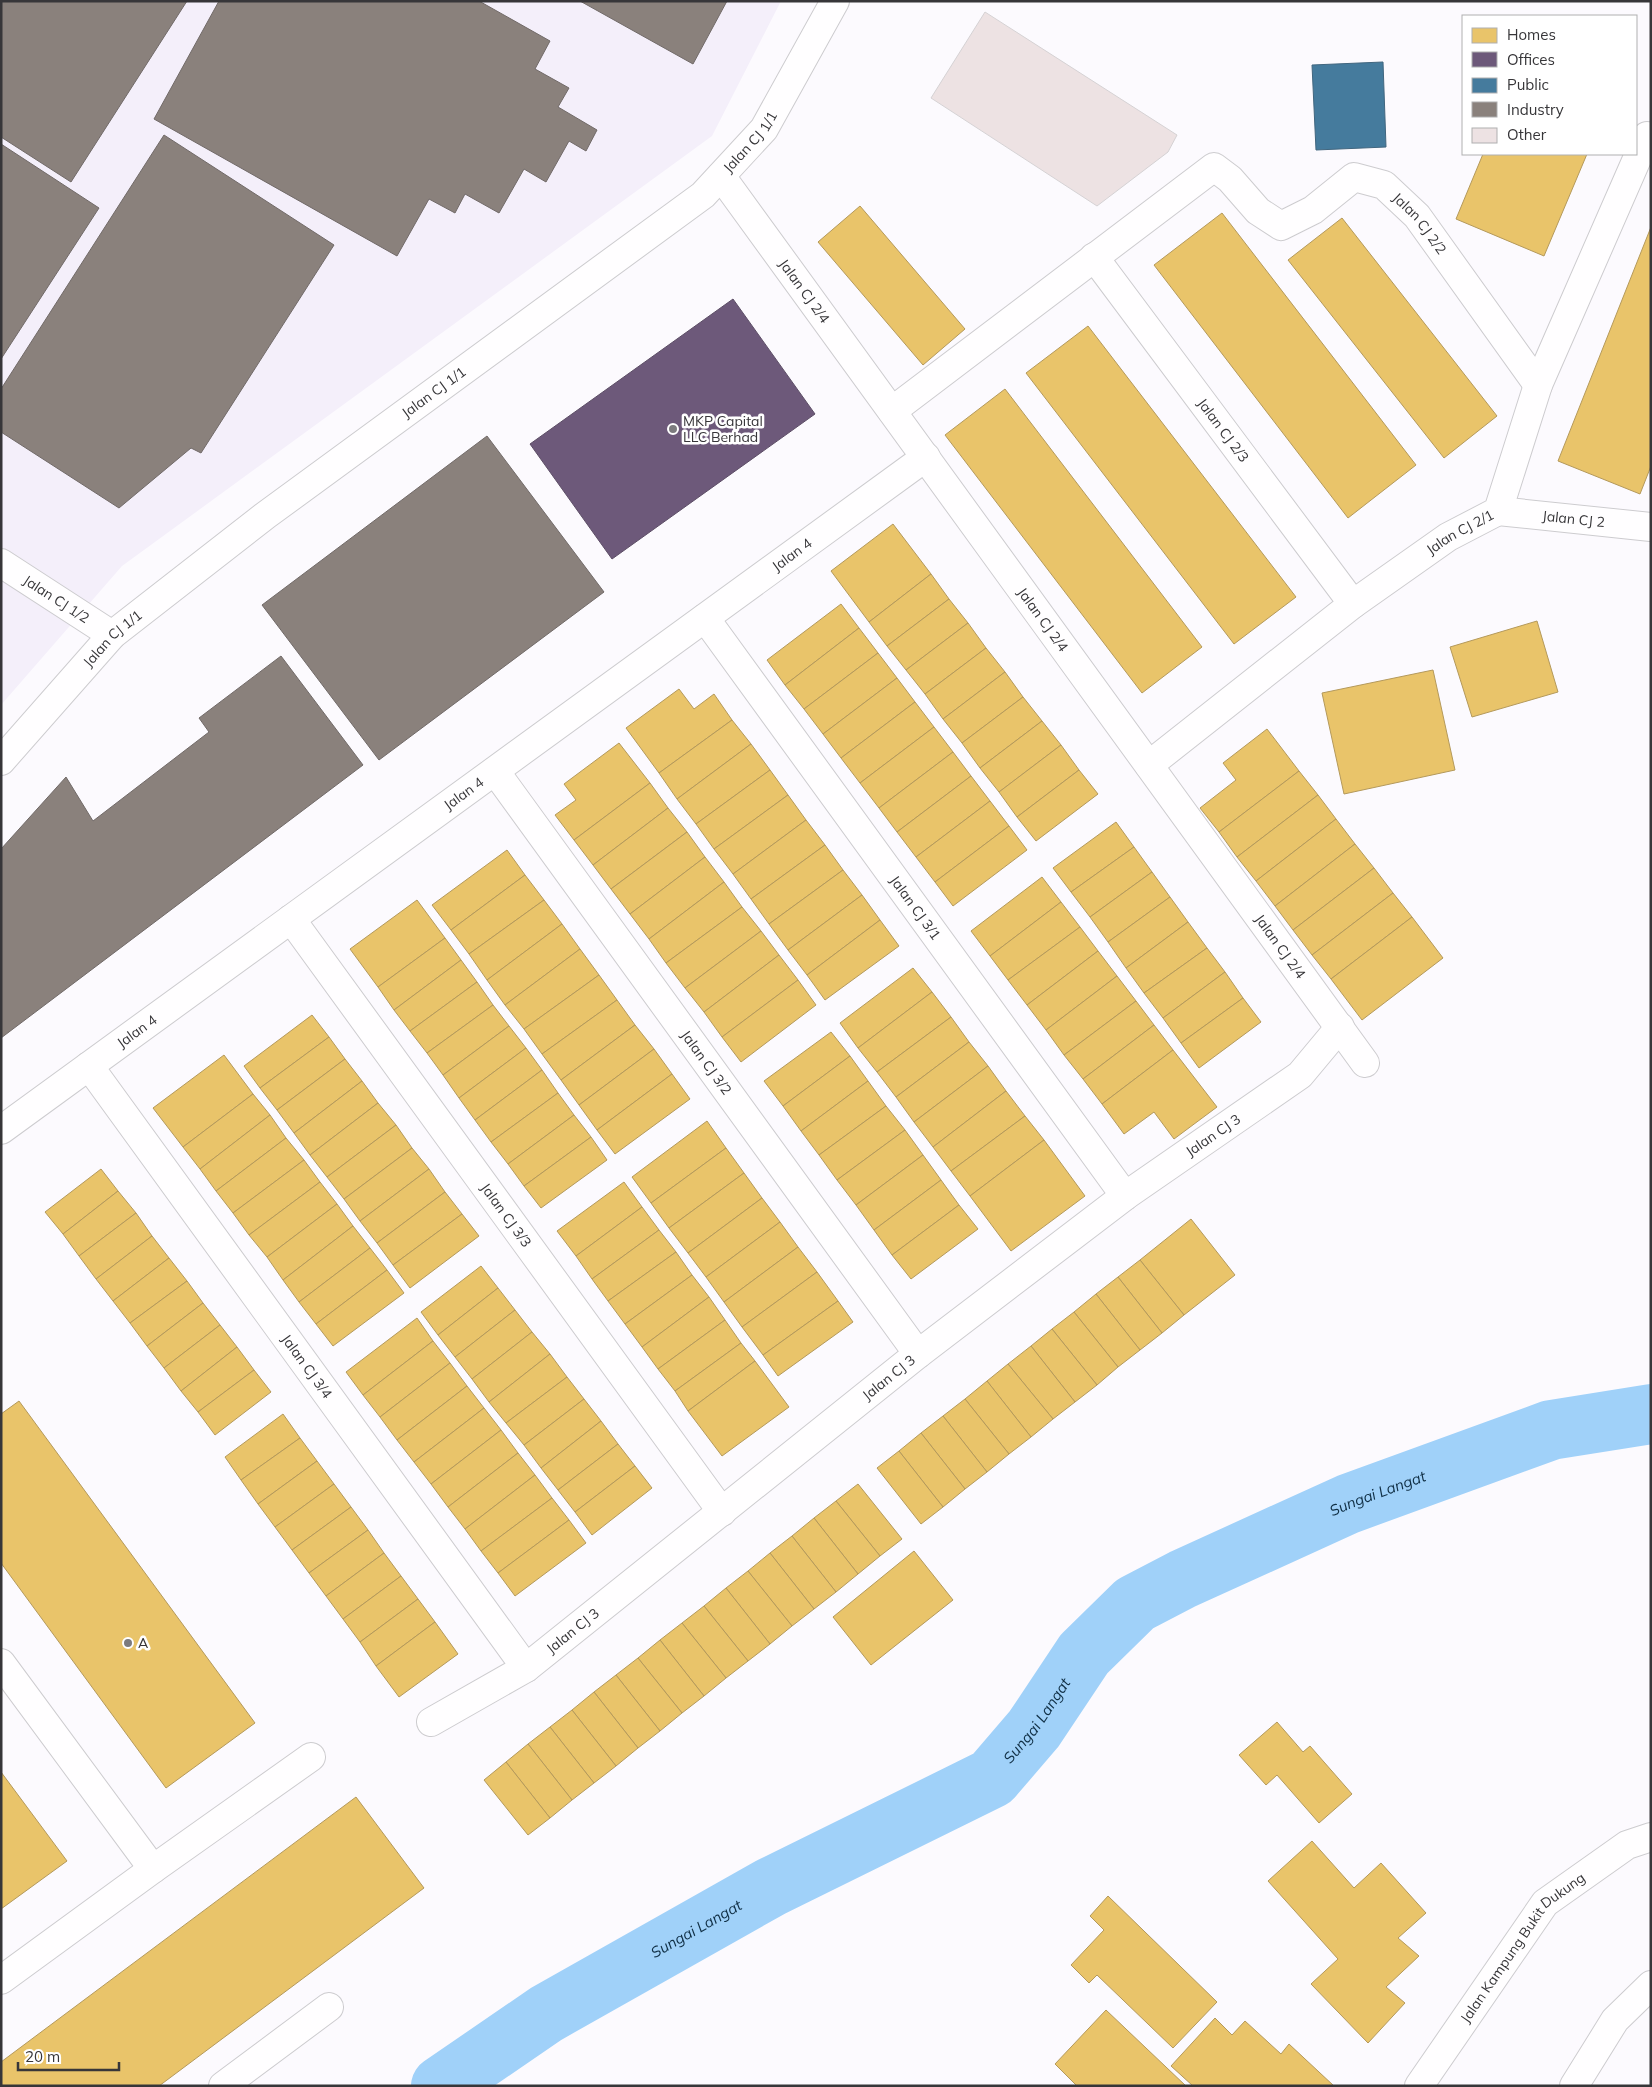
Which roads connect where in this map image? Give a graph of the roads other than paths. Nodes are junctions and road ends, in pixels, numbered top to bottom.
1 (835, 1) edge
2 (1646, 136) dead end
3 (721, 176) junction
4 (1094, 257) junction
5 (1538, 385) junction
6 (892, 411) junction
7 (926, 457) junction
8 (1498, 511) junction
9 (1651, 526) edge
10 (1, 563) edge
11 (1353, 604) junction
12 (705, 618) junction
13 (112, 635) junction
14 (1, 761) edge
15 (1150, 765) junction
16 (495, 771) junction
17 (291, 919) junction
18 (1340, 1027) junction
19 (1365, 1062) dead end
20 (89, 1066) junction
21 (1, 1130) edge
22 (1125, 1196) junction
23 (918, 1354) junction
24 (722, 1512) junction
25 (1, 1663) edge
26 (526, 1668) junction
27 (431, 1722) dead end
28 (311, 1757) dead end
29 (1651, 1837) edge
30 (153, 1869) junction
31 (1, 1980) edge
32 (1651, 1985) edge
33 (329, 2007) dead end
34 (223, 2086) edge
35 (1419, 2086) edge
36 (1574, 2086) edge

1 - 3 main road, Jalan CJ 1/1
2 - 5 main road, Jalan CJ 2/1
3 - 6 main road, Jalan CJ 2/4
3 - 13 main road, Jalan CJ 1/1
4 - 5 main road, Jalan CJ 2/2
4 - 6 main road
4 - 11 main road, Jalan CJ 2/3
5 - 8 main road, Jalan CJ 2/1
6 - 7 main road, Jalan CJ 2/4
7 - 12 main road, Jalan 4
7 - 15 main road, Jalan CJ 2/4
8 - 9 main road, Jalan CJ 2
8 - 11 main road, Jalan CJ 2/1
10 - 13 main road, Jalan CJ 1/2
11 - 15 main road, Jalan CJ 2/1
12 - 16 main road, Jalan 4
12 - 22 main road, Jalan CJ 3/1
13 - 14 main road, Jalan CJ 1/1
15 - 18 main road, Jalan CJ 2/4
16 - 17 main road, Jalan 4
16 - 23 main road, Jalan CJ 3/2
17 - 20 main road, Jalan 4
17 - 24 main road, Jalan CJ 3/3
18 - 19 main road, Jalan CJ 2/4
18 - 22 main road, Jalan CJ 3
20 - 21 main road, Jalan 4
20 - 26 main road, Jalan CJ 3/4
22 - 23 main road, Jalan CJ 3
23 - 24 main road, Jalan CJ 3
24 - 26 main road, Jalan CJ 3
25 - 30 main road
26 - 27 main road, Jalan CJ 3
28 - 30 main road
29 - 35 main road, Jalan Kampung Bukit Dukung
30 - 31 main road
32 - 36 main road
33 - 34 main road

